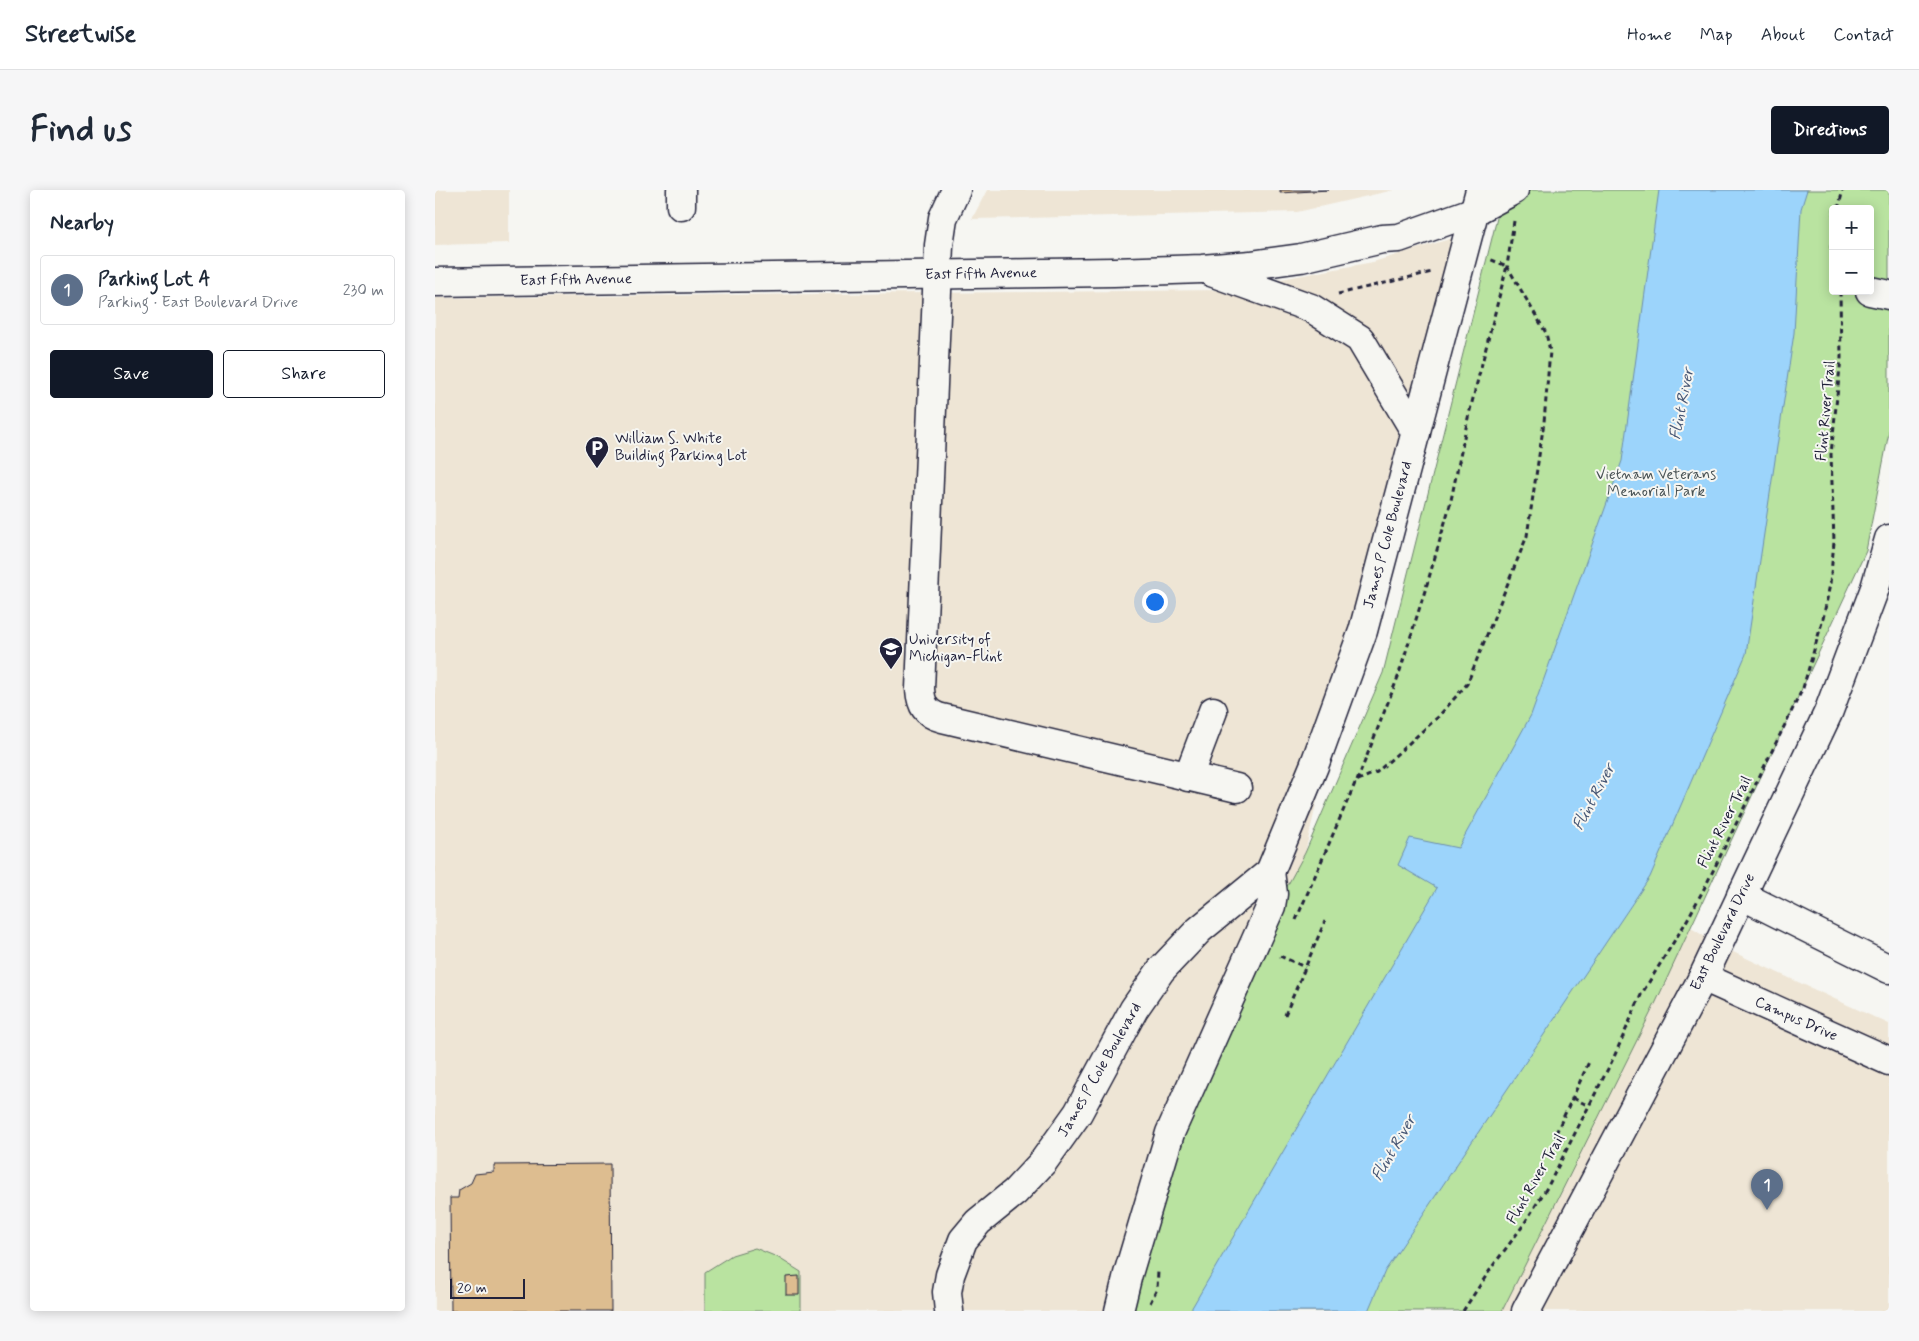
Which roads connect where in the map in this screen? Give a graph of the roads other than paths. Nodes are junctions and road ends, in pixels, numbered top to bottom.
1 (956, 190) edge
2 (1514, 190) edge
3 (1477, 200) edge
4 (1202, 269) junction
5 (937, 274) junction
6 (435, 282) edge
7 (1874, 292) edge
8 (1889, 295) edge
9 (1416, 433) junction
10 (1889, 539) edge
11 (1213, 710) dead end
12 (1188, 777) junction
13 (1237, 788) dead end
14 (1270, 872) junction
15 (1741, 895) junction
16 (1889, 969) edge
17 (1703, 977) junction
18 (1889, 1061) edge
19 (949, 1311) edge
20 (1119, 1311) edge
21 (1526, 1311) edge

1 - 5 street
2 - 3 street, East Fifth Avenue
3 - 4 street, East Fifth Avenue
3 - 9 street, James P Cole Boulevard
4 - 5 street, East Fifth Avenue
4 - 9 street
5 - 6 street, East Fifth Avenue
5 - 12 street
7 - 8 street
9 - 14 street, James P Cole Boulevard
10 - 15 street, East Boulevard Drive
11 - 12 street
12 - 13 street
14 - 19 street, James P Cole Boulevard
14 - 20 street, James P Cole Boulevard
15 - 16 street
15 - 17 street, East Boulevard Drive
17 - 18 street, Campus Drive
17 - 21 street, East Boulevard Drive

